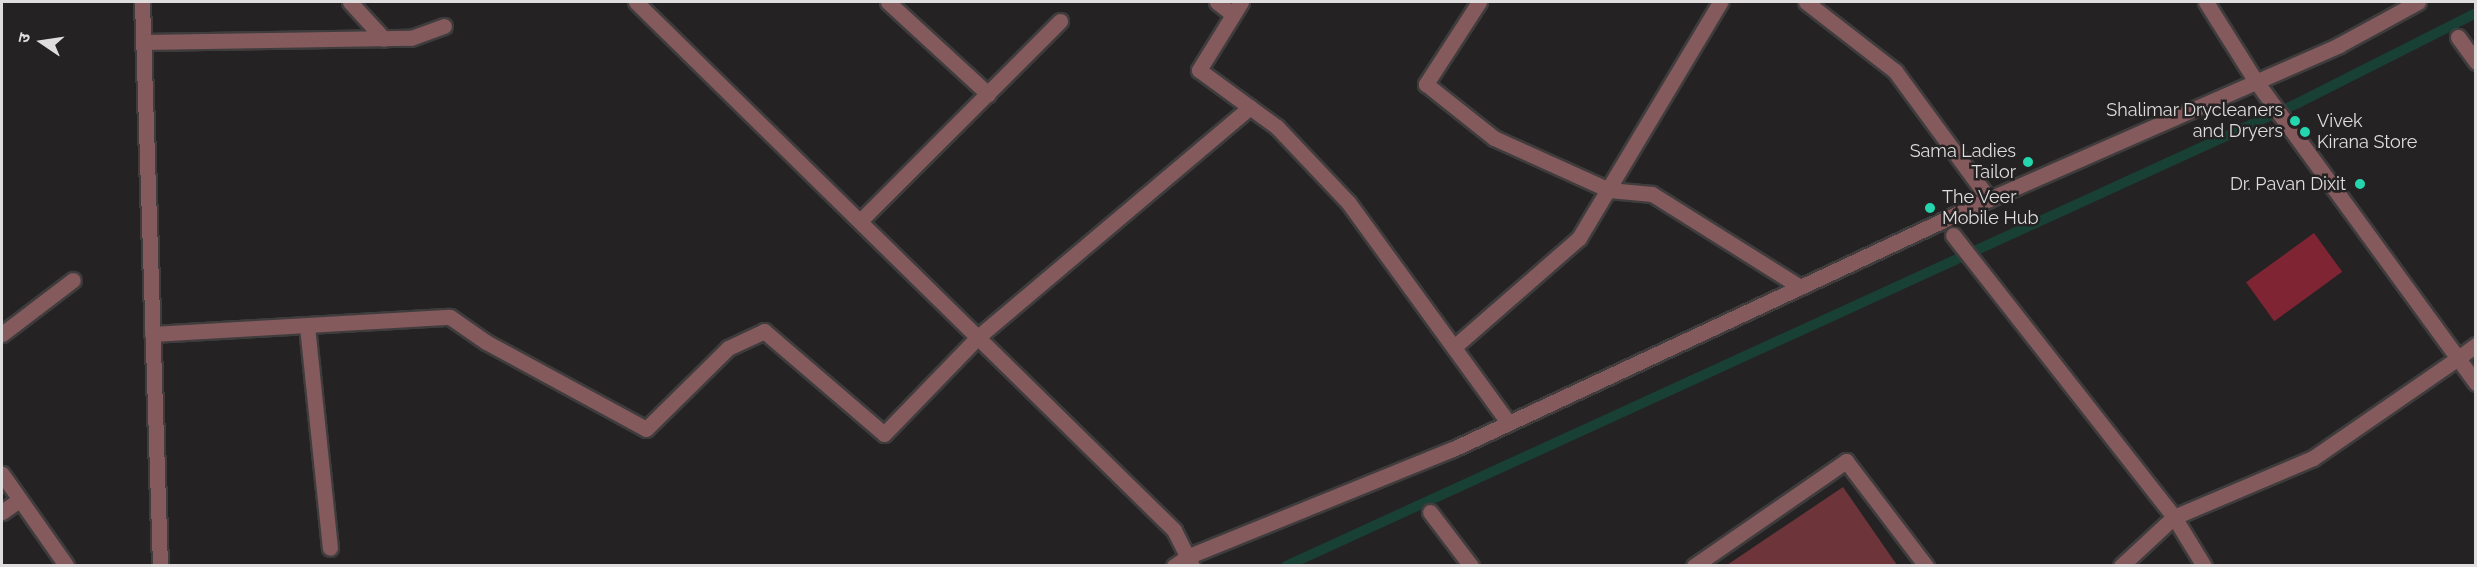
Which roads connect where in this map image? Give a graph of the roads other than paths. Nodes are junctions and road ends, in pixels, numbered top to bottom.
1 (142, 2) edge
2 (350, 2) edge
3 (636, 2) edge
4 (888, 2) edge
5 (1217, 2) edge
6 (1479, 2) edge
7 (1720, 2) edge
8 (1806, 2) edge
9 (2206, 2) edge
10 (2411, 3) edge
11 (1236, 7) edge
12 (1060, 21) dead end
13 (444, 26) dead end
14 (2458, 37) dead end
15 (384, 39) junction
16 (143, 42) junction
17 (2475, 62) edge
18 (2254, 80) junction
19 (988, 94) junction
20 (1250, 107) junction
21 (1609, 190) junction
22 (1989, 199) junction
23 (860, 221) junction
24 (1953, 235) dead end
25 (73, 280) dead end
26 (1800, 287) junction
27 (307, 326) junction
28 (2, 334) edge
29 (152, 334) junction
30 (978, 337) junction
31 (2475, 345) edge
32 (1454, 347) junction
33 (2458, 358) junction
34 (2475, 383) edge
35 (1507, 421) junction
36 (2, 474) edge
37 (19, 500) junction
38 (2, 512) edge
39 (1430, 512) dead end
40 (2174, 517) junction
41 (330, 549) dead end
42 (1191, 561) edge
43 (66, 565) edge
44 (160, 566) edge
45 (1174, 566) edge
46 (1471, 566) edge
47 (1694, 566) edge
48 (1926, 566) edge
49 (2121, 566) edge
50 (2204, 566) edge

1 - 16 street
2 - 15 street
3 - 23 street
4 - 19 street
5 - 11 street
6 - 21 street
7 - 21 street
8 - 22 street
9 - 18 street
10 - 18 street
11 - 20 street
12 - 19 street
13 - 15 street
14 - 17 street
15 - 16 street
16 - 29 street
18 - 22 street
18 - 33 street
19 - 23 street
20 - 30 street
20 - 32 street
21 - 26 street
21 - 32 street
22 - 26 street
23 - 30 street
24 - 40 street
25 - 28 street
26 - 35 street
27 - 29 street
27 - 30 street
27 - 41 street
29 - 44 street
30 - 42 street
31 - 33 street
32 - 35 street
33 - 34 street
33 - 40 street
35 - 42 street
36 - 37 street
37 - 38 street
37 - 43 street
39 - 46 street
40 - 49 street
40 - 50 street
42 - 45 street
47 - 48 street

